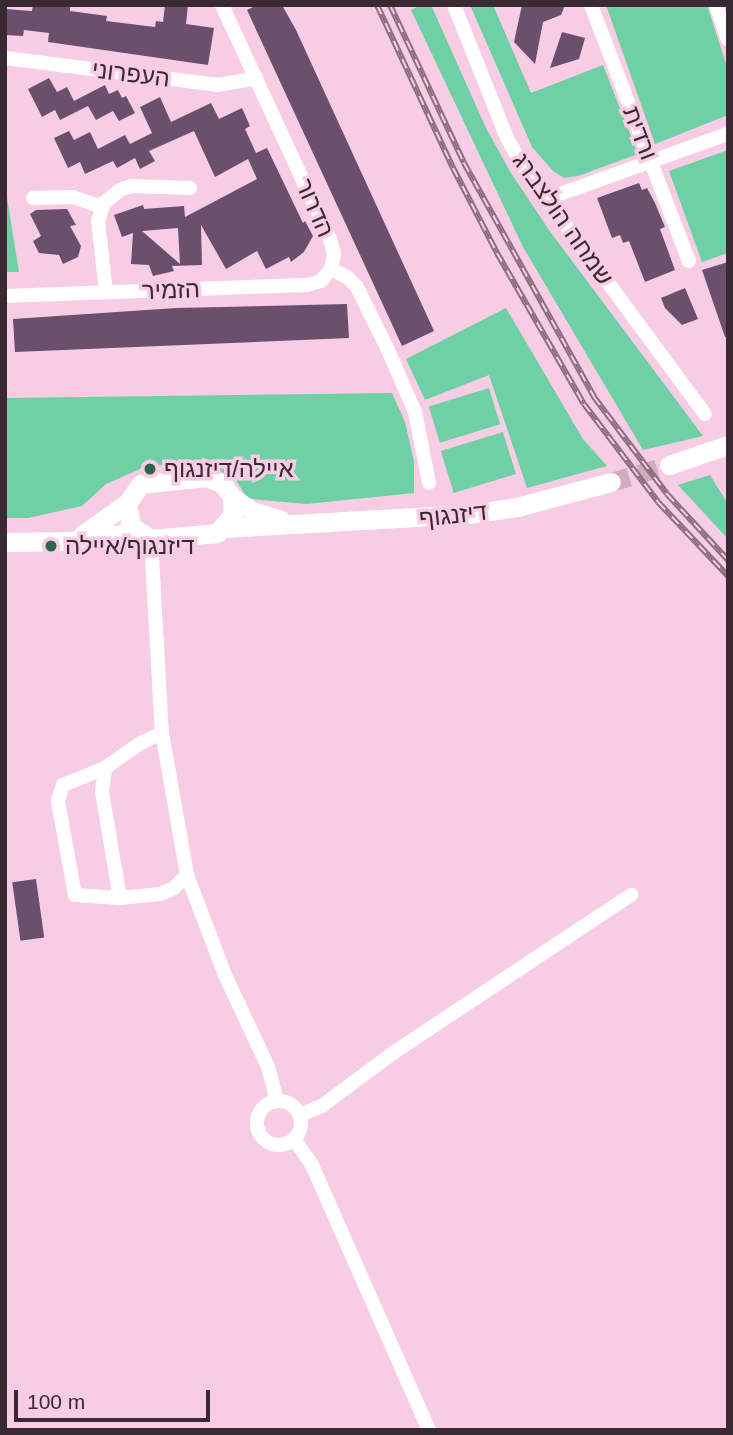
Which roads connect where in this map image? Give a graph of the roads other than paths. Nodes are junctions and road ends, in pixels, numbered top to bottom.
1 (222, 5) edge
2 (454, 5) edge
3 (592, 5) edge
4 (716, 5) edge
5 (728, 39) edge
6 (5, 58) edge
7 (256, 78) junction
8 (728, 134) edge
9 (651, 162) junction
10 (190, 188) dead end
11 (33, 198) dead end
12 (546, 199) junction
13 (102, 207) junction
14 (689, 261) dead end
15 (331, 269) junction
16 (106, 292) junction
17 (5, 296) edge
18 (705, 414) dead end
19 (728, 445) edge
20 (668, 465) tunnel mouth
21 (611, 482) tunnel mouth
22 (429, 484) dead end
23 (232, 497) junction
24 (127, 503) junction
25 (292, 523) junction
26 (224, 528) junction
27 (144, 536) junction
28 (72, 541) junction
29 (5, 542) edge
30 (162, 733) junction
31 (105, 768) junction
32 (187, 875) junction
33 (631, 895) dead end
34 (120, 898) junction
35 (277, 1101) junction
36 (299, 1115) junction
37 (294, 1139) junction
38 (429, 1430) edge

1 - 7 street, הדרור
2 - 12 street, שמחה הולצברג
3 - 9 street, ורדית
4 - 5 street
6 - 7 street, העפרוני
7 - 15 street, הדרור
8 - 9 street
9 - 12 street
9 - 14 street, ורדית
10 - 13 street
11 - 13 street
12 - 18 street, שמחה הולצברג
13 - 16 street
15 - 16 street, הזמיר
15 - 22 street, הדרור
16 - 17 street, הזמיר
19 - 20 street
21 - 25 street, דיזנגוף
23 - 24 street, דיזנגוף
23 - 25 street, דיזנגוף
23 - 26 street
24 - 27 street
24 - 28 street
25 - 26 street, דיזנגוף
26 - 27 street, דיזנגוף
27 - 28 street
27 - 30 street
28 - 29 street
30 - 31 street
30 - 32 street
31 - 34 street
31 - 34 street
32 - 34 street
32 - 35 street
33 - 36 street
35 - 36 street
35 - 37 street
36 - 37 street
37 - 38 street

